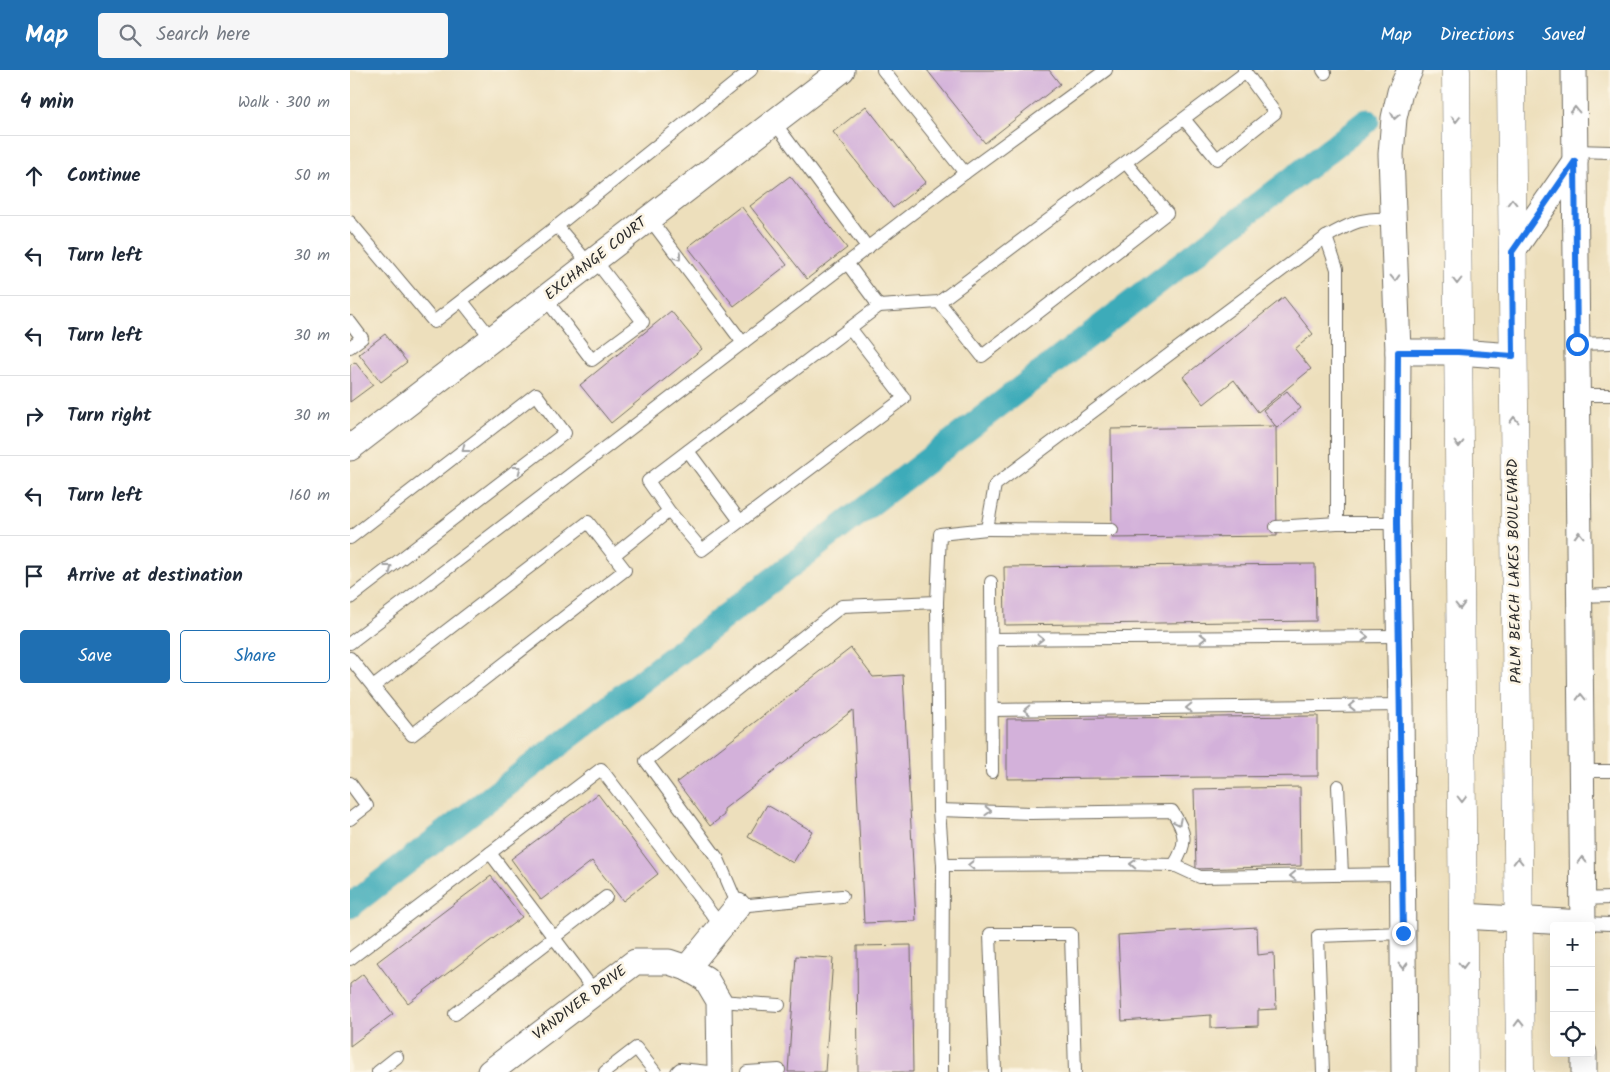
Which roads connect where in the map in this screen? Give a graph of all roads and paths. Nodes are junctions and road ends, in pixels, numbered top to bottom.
1 (751, 70) edge
2 (842, 70) edge
3 (883, 70) edge
4 (1410, 70) edge
5 (1456, 70) edge
6 (1511, 70) edge
7 (1574, 70) edge
8 (1245, 71) edge
9 (1100, 72) edge
10 (1184, 119) junction
11 (774, 122) junction
12 (1610, 152) edge
13 (1575, 156) junction
14 (1126, 163) junction
15 (966, 173) junction
16 (649, 218) junction
17 (1394, 218) junction
18 (350, 222) edge
19 (557, 226) junction
20 (1326, 237) junction
21 (868, 248) junction
22 (1512, 252) junction
23 (592, 262) junction
24 (847, 264) junction
25 (545, 298) junction
26 (462, 301) junction
27 (939, 302) junction
28 (879, 306) junction
29 (350, 322) edge
30 (850, 328) junction
31 (492, 339) junction
32 (743, 343) junction
33 (1610, 343) edge
34 (1577, 344) junction
35 (350, 347) edge
36 (1398, 352) junction
37 (1458, 352) junction
38 (1513, 356) junction
39 (1610, 395) edge
40 (1578, 396) junction
41 (350, 448) edge
42 (688, 451) junction
43 (669, 511) junction
44 (740, 522) junction
45 (1337, 523) junction
46 (1397, 523) junction
47 (1276, 528) dead end
48 (987, 529) junction
49 (1112, 530) dead end
50 (350, 538) edge
51 (614, 555) junction
52 (991, 582) dead end
53 (1610, 595) edge
54 (1580, 596) junction
55 (350, 598) edge
56 (937, 602) junction
57 (1398, 636) junction
58 (992, 639) junction
59 (350, 643) edge
60 (350, 658) edge
61 (373, 687) junction
62 (1401, 705) junction
63 (992, 710) junction
64 (1582, 771) junction
65 (1610, 771) edge
66 (992, 772) dead end
67 (350, 783) edge
68 (1338, 786) dead end
69 (939, 810) junction
70 (350, 819) edge
71 (490, 853) junction
72 (943, 865) junction
73 (1174, 865) junction
74 (1402, 874) junction
75 (1342, 875) junction
76 (842, 896) dead end
77 (606, 897) dead end
78 (1610, 898) edge
79 (1583, 899) junction
80 (738, 906) junction
81 (1463, 916) junction
82 (1518, 919) junction
83 (1557, 922) edge
84 (1583, 922) edge
85 (1595, 924) edge
86 (1610, 924) edge
87 (721, 926) junction
88 (1403, 933) junction
89 (554, 938) junction
90 (350, 959) edge
91 (697, 973) junction
92 (595, 992) junction
93 (719, 1001) junction
94 (779, 1006) dead end
95 (455, 1014) dead end
96 (1584, 1057) edge
97 (397, 1058) dead end
98 (779, 1070) dead end
99 (378, 1072) edge
100 (490, 1072) edge
101 (604, 1072) edge
102 (655, 1072) edge
103 (677, 1072) edge
104 (709, 1072) edge
105 (720, 1072) edge
106 (747, 1072) edge
107 (942, 1072) edge
108 (995, 1072) edge
109 (1075, 1072) edge
110 (1323, 1072) edge
111 (1404, 1072) edge
112 (1464, 1072) edge
113 (1520, 1072) edge
114 (1584, 1072) edge

1 - 19 lane
2 - 11 street, EXCHANGE COURT
3 - 15 lane
4 -> 17 street
5 -> 37 main road
22 -> 6 main road, PALM BEACH LAKES BOULEVARD
13 -> 7 street
8 - 10 lane
8 - 10 lane
9 - 15 lane
10 - 14 lane
11 - 16 street, EXCHANGE COURT
11 - 21 lane
12 - 13 lane
13 - 22 street
13 - 34 street
14 - 27 lane
14 - 27 lane
15 - 21 lane
16 - 23 street, EXCHANGE COURT
16 -> 32 lane
17 - 20 lane
17 -> 36 street
18 - 26 lane
19 - 23 lane
19 - 26 lane
20 - 45 lane
20 - 48 lane
21 - 24 lane
22 - 38 main road, PALM BEACH LAKES BOULEVARD
23 - 25 street, EXCHANGE COURT
23 - 25 lane
24 - 28 lane
24 - 32 lane
25 - 31 street, EXCHANGE COURT
26 - 31 lane
27 - 28 lane
28 - 30 lane
29 - 35 lane
30 - 42 lane
30 - 44 lane
31 - 41 street, EXCHANGE COURT
32 - 59 lane
33 - 34 lane
34 - 40 street
36 - 37 street
36 - 46 street
37 - 38 street
37 -> 81 main road
82 -> 38 main road, PALM BEACH LAKES BOULEVARD
39 - 40 lane
54 -> 40 street
42 - 43 lane
42 - 44 lane
43 - 44 lane
43 - 51 lane
45 - 46 lane
45 - 47 lane
46 - 57 street
48 - 49 lane
48 - 56 lane
55 -> 50 lane
51 - 61 lane
51 - 61 lane
52 - 58 lane
53 - 54 lane
64 -> 54 street
56 - 69 lane
56 - 80 lane
58 -> 57 lane
57 - 62 street
58 - 63 lane
60 - 61 lane
62 -> 63 lane
62 - 74 street
63 - 66 lane
64 - 65 lane
79 -> 64 street
67 - 70 lane
68 - 75 lane
69 - 72 lane
69 -> 73 lane
71 - 87 lane
71 - 89 lane
71 - 90 lane
73 -> 72 lane
72 - 107 lane
75 -> 73 lane
74 - 75 lane
74 - 88 street
76 - 80 lane
77 - 89 lane
78 - 79 lane
79 - 84 street
80 - 87 street
81 - 82 street
81 -> 112 main road
82 - 83 street
113 -> 82 main road, PALM BEACH LAKES BOULEVARD
85 - 86 lane
87 - 91 street
88 - 110 lane
88 -> 111 street
89 - 92 lane
89 - 95 lane
91 - 92 street, VANDIVER DRIVE
91 - 93 street
92 - 100 street, VANDIVER DRIVE
93 - 94 lane
93 - 105 street
96 - 114 street
97 - 99 lane
98 - 106 lane
101 - 102 lane
103 - 104 lane
108 - 109 lane

